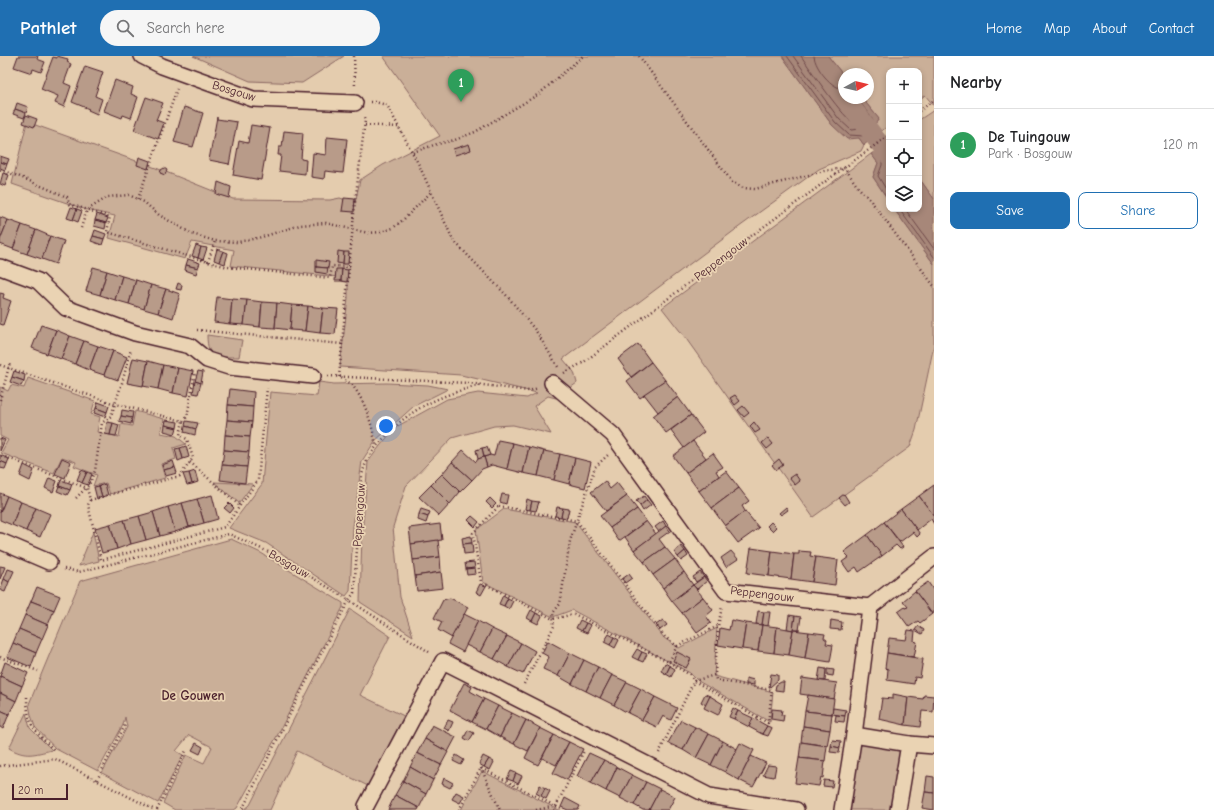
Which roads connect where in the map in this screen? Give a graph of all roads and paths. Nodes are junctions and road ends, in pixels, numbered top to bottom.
1 (142, 56) edge
2 (583, 56) edge
3 (639, 56) edge
4 (183, 74) junction
5 (934, 100) edge
6 (375, 102) dead end
7 (355, 103) joint
8 (922, 109) edge
9 (365, 125) junction
10 (398, 127) junction
11 (886, 136) edge
12 (413, 152) junction
13 (845, 168) junction
14 (0, 170) edge
15 (431, 192) junction
16 (138, 199) junction
17 (87, 210) junction
18 (81, 228) dead end
19 (353, 230) junction
20 (215, 241) junction
21 (208, 262) junction
22 (0, 267) edge
23 (350, 267) junction
24 (934, 286) edge
25 (193, 329) dead end
26 (135, 334) junction
27 (342, 344) junction
28 (199, 354) junction
29 (10, 363) dead end
30 (0, 365) edge
31 (9, 368) junction
32 (269, 371) junction
33 (313, 376) joint
34 (339, 377) junction
35 (557, 379) junction
36 (483, 385) junction
37 (0, 400) edge
38 (115, 404) junction
39 (183, 420) junction
40 (620, 444) junction
41 (376, 446) junction
42 (0, 455) edge
43 (190, 462) junction
44 (87, 488) junction
45 (76, 498) dead end
46 (90, 500) junction
47 (240, 506) junction
48 (577, 521) junction
49 (0, 541) edge
50 (934, 557) edge
51 (101, 560) junction
52 (49, 562) joint
53 (103, 566) junction
54 (726, 591) junction
55 (349, 600) junction
56 (870, 607) junction
57 (553, 619) junction
58 (718, 626) junction
59 (677, 646) junction
60 (0, 657) edge
61 (443, 661) junction
62 (669, 662) junction
63 (38, 671) dead end
64 (714, 675) junction
65 (694, 680) junction
66 (27, 698) dead end
67 (517, 699) junction
68 (125, 725) dead end
69 (854, 735) junction
70 (591, 737) junction
71 (909, 744) junction
72 (934, 746) edge
73 (55, 751) dead end
74 (186, 751) dead end
75 (0, 766) edge
76 (481, 768) junction
77 (652, 768) junction
78 (97, 780) junction
79 (366, 806) dead end
80 (556, 806) junction
81 (243, 809) edge
82 (156, 810) edge
83 (459, 810) edge
84 (500, 810) edge
85 (536, 810) edge
86 (554, 810) edge
87 (563, 810) edge
88 (796, 810) edge
89 (842, 810) edge
90 (898, 810) edge

1 - 4 street, Bosgouw
2 - 12 path
3 - 13 path
4 - 7 street, Bosgouw
4 - 16 path
5 - 8 path
6 - 10 path
7 - 9 path
9 - 10 path
9 - 19 path
10 - 12 path
11 - 13 path, Peppengouw
12 - 15 path
13 - 24 path
13 - 35 path, Peppengouw
14 - 17 path
15 - 19 path
15 - 35 path
16 - 17 path
16 - 20 path
17 - 18 path
17 - 21 path
19 - 20 path
19 - 23 path
20 - 21 path
21 - 23 path
22 - 26 street
23 - 27 path
25 - 27 path
26 - 28 street
26 - 38 path
27 - 34 path
28 - 32 street
28 - 39 path
29 - 31 path
30 - 31 path
31 - 37 path
31 - 38 path
32 - 33 street
32 - 47 path
33 - 34 path, Peppengouw
34 - 36 path, Peppengouw
34 - 41 path
35 - 36 path, Peppengouw
35 - 40 street, Peppengouw
36 - 41 path, Peppengouw
38 - 39 path
38 - 44 path
39 - 43 path
40 - 48 path
40 - 54 street, Peppengouw
41 - 55 path, Peppengouw
42 - 44 path
43 - 46 path
43 - 47 path
44 - 45 path
44 - 46 path
46 - 51 path
47 - 51 path
48 - 57 path
48 - 57 path
48 - 59 path
49 - 52 street
50 - 56 street
51 - 53 path
52 - 53 path, Bosgouw
53 - 55 path, Bosgouw
54 - 56 street, Peppengouw
54 - 58 path
55 - 61 path
55 - 81 path
56 - 69 street
57 - 62 path
57 - 67 path
58 - 59 path
58 - 64 path
59 - 62 path
60 - 63 path
61 - 67 street
61 - 79 street
62 - 65 path
64 - 65 path
64 - 65 path
65 - 77 path
66 - 73 path
67 - 70 street
68 - 78 path
69 - 71 street
69 - 89 street
70 - 77 street
70 - 80 path
71 - 72 street
71 - 90 street
74 - 82 path
75 - 78 path
76 - 80 path
76 - 83 path
76 - 84 path
77 - 88 street
78 - 82 path
80 - 85 path
80 - 86 path
80 - 87 path

